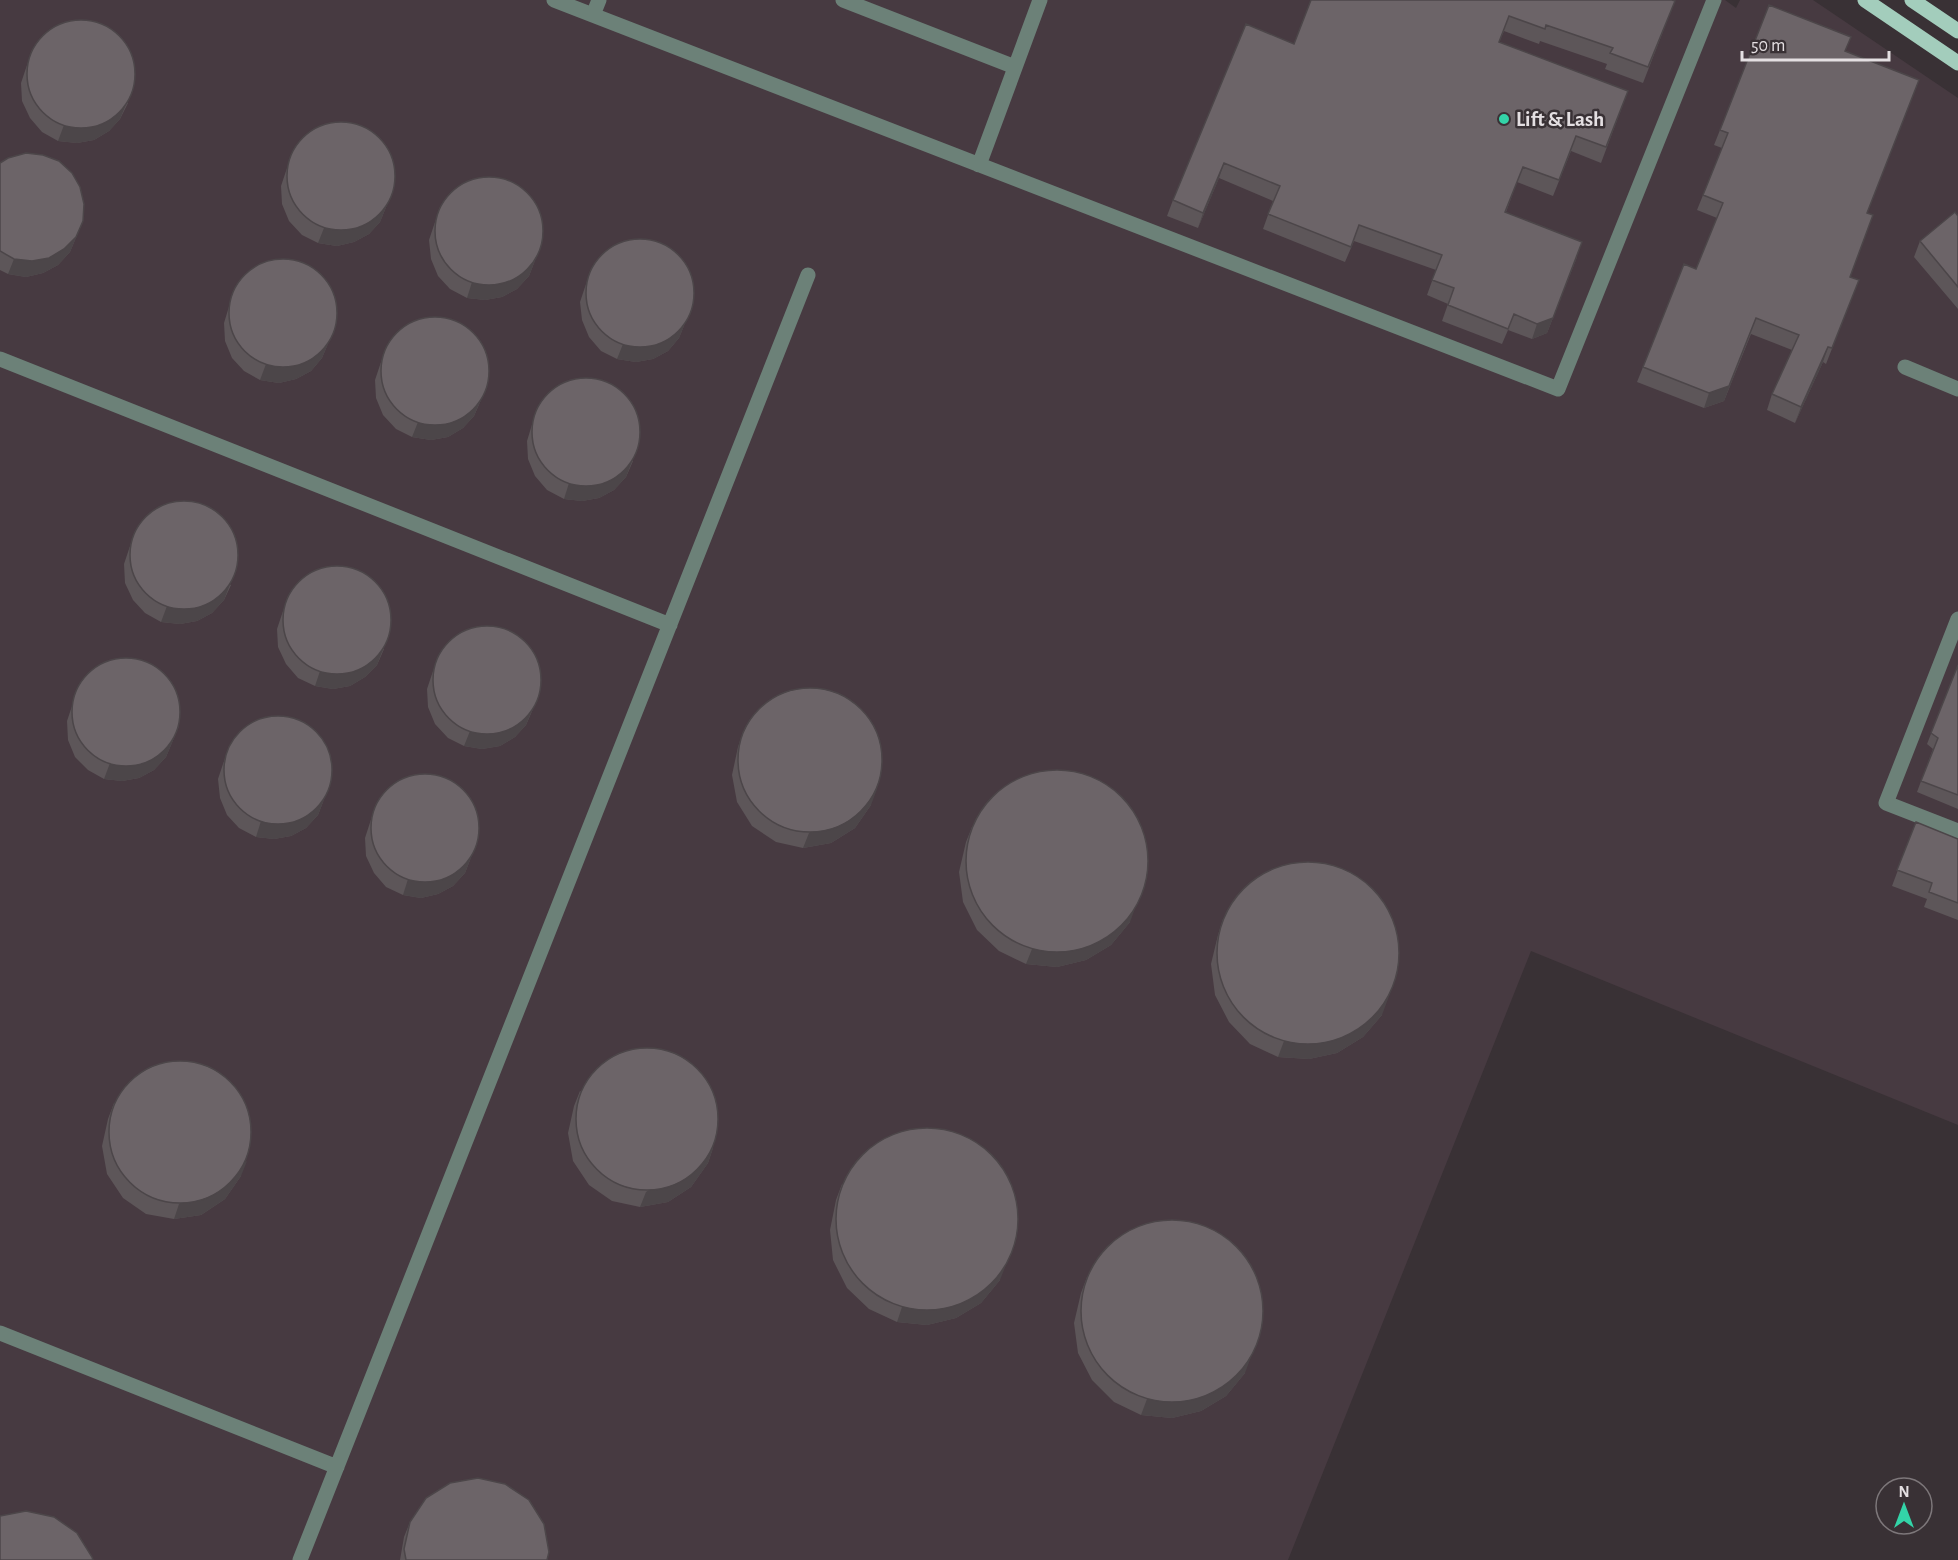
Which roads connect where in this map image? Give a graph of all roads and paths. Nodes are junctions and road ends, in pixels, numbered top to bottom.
1 (554, 0) edge
2 (599, 0) edge
3 (843, 0) edge
4 (1040, 0) edge
5 (1714, 0) edge
6 (1865, 0) edge
7 (1912, 0) edge
8 (593, 15) junction
9 (1958, 31) edge
10 (1958, 63) edge
11 (1015, 67) junction
12 (979, 165) junction
13 (808, 275) dead end
14 (0, 359) edge
15 (1905, 367) dead end
16 (1958, 389) edge
17 (1958, 619) edge
18 (670, 625) junction
19 (1958, 831) edge
20 (0, 1333) edge
21 (337, 1467) junction
22 (300, 1560) edge

1 - 8 lane
2 - 8 lane
3 - 11 lane
4 - 11 lane
5 - 12 lane
6 - 10 main road
7 - 9 main road
8 - 12 lane
11 - 12 lane
13 - 18 lane
14 - 18 lane
15 - 16 lane
17 - 19 lane
18 - 21 lane
20 - 21 lane
21 - 22 lane

